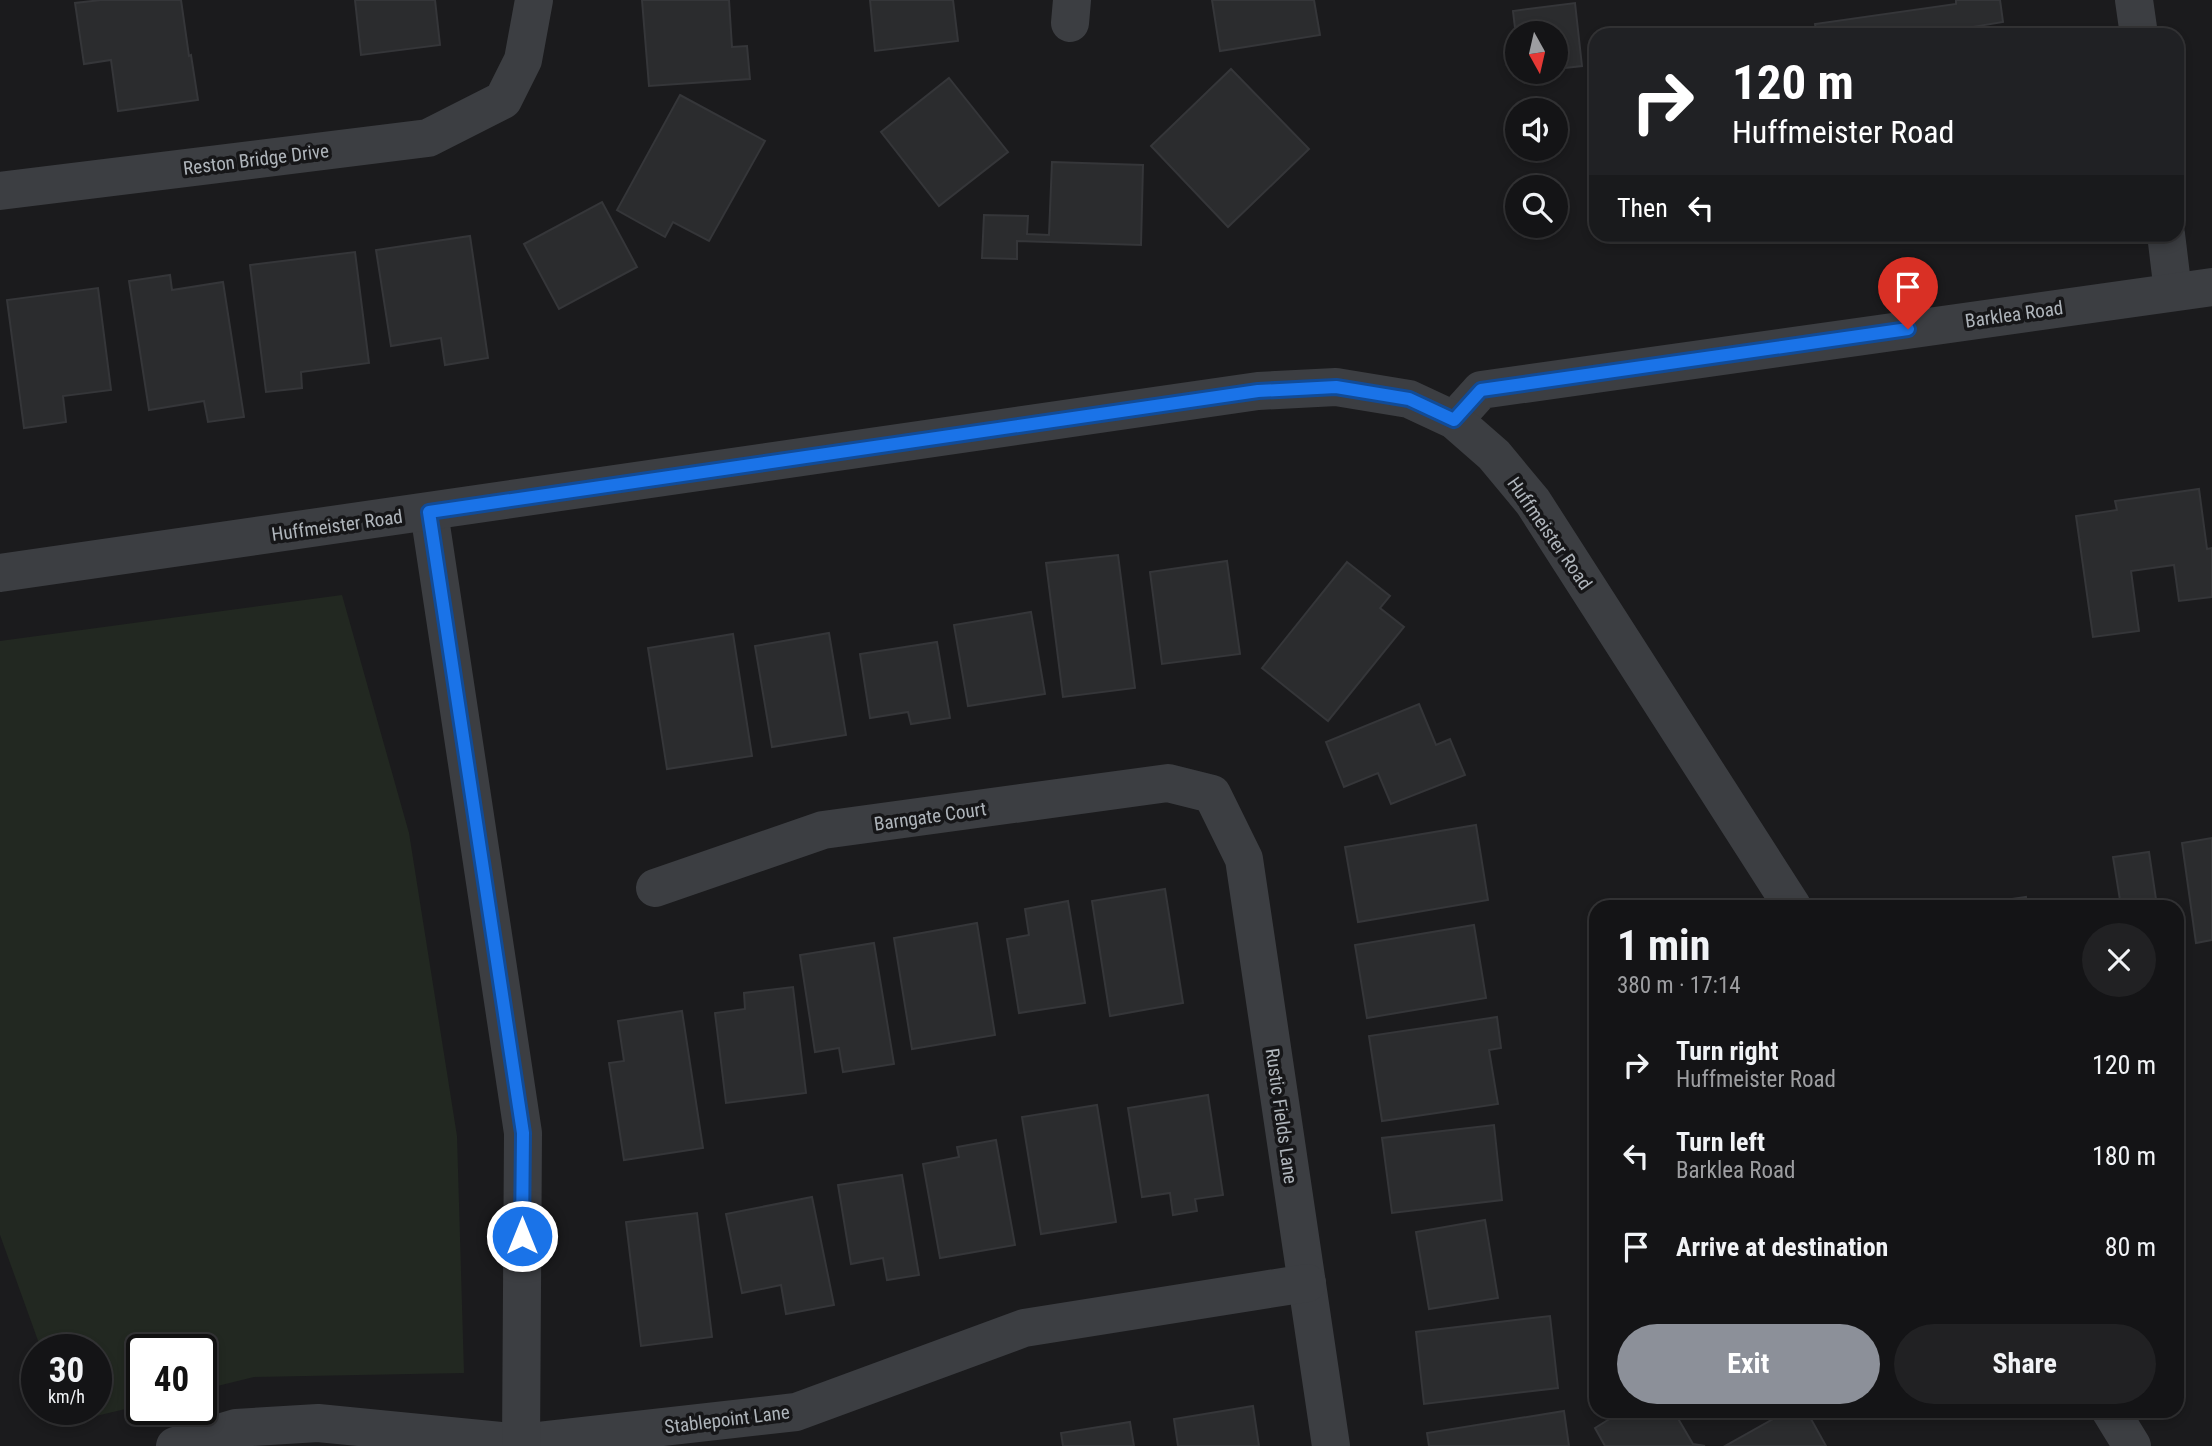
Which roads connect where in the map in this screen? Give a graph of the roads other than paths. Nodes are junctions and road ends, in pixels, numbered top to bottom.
1 (534, 0) edge
2 (2134, 0) edge
3 (2138, 28) edge
4 (0, 191) edge
5 (2167, 242) edge
6 (2212, 286) edge
7 (2173, 292) junction
8 (1454, 420) junction
9 (429, 512) junction
10 (0, 573) edge
11 (1212, 794) joint
12 (655, 888) dead end
13 (1788, 900) edge
14 (1307, 1283) junction
15 (2114, 1418) edge
16 (521, 1444) edge
17 (175, 1446) edge
18 (1331, 1446) edge
19 (2132, 1446) edge

1 - 4 street, Reston Bridge Drive
2 - 3 street
5 - 7 street
6 - 7 street, Barklea Road
7 - 8 street, Barklea Road
8 - 9 street, Huffmeister Road
8 - 13 street, Huffmeister Road
9 - 10 street, Huffmeister Road
9 - 16 street
11 - 12 street, Barngate Court
11 - 14 street, Rustic Fields Lane
14 - 16 street, Stablepoint Lane
14 - 18 street, Rustic Fields Lane
15 - 19 street
16 - 17 street, Stablepoint Lane

